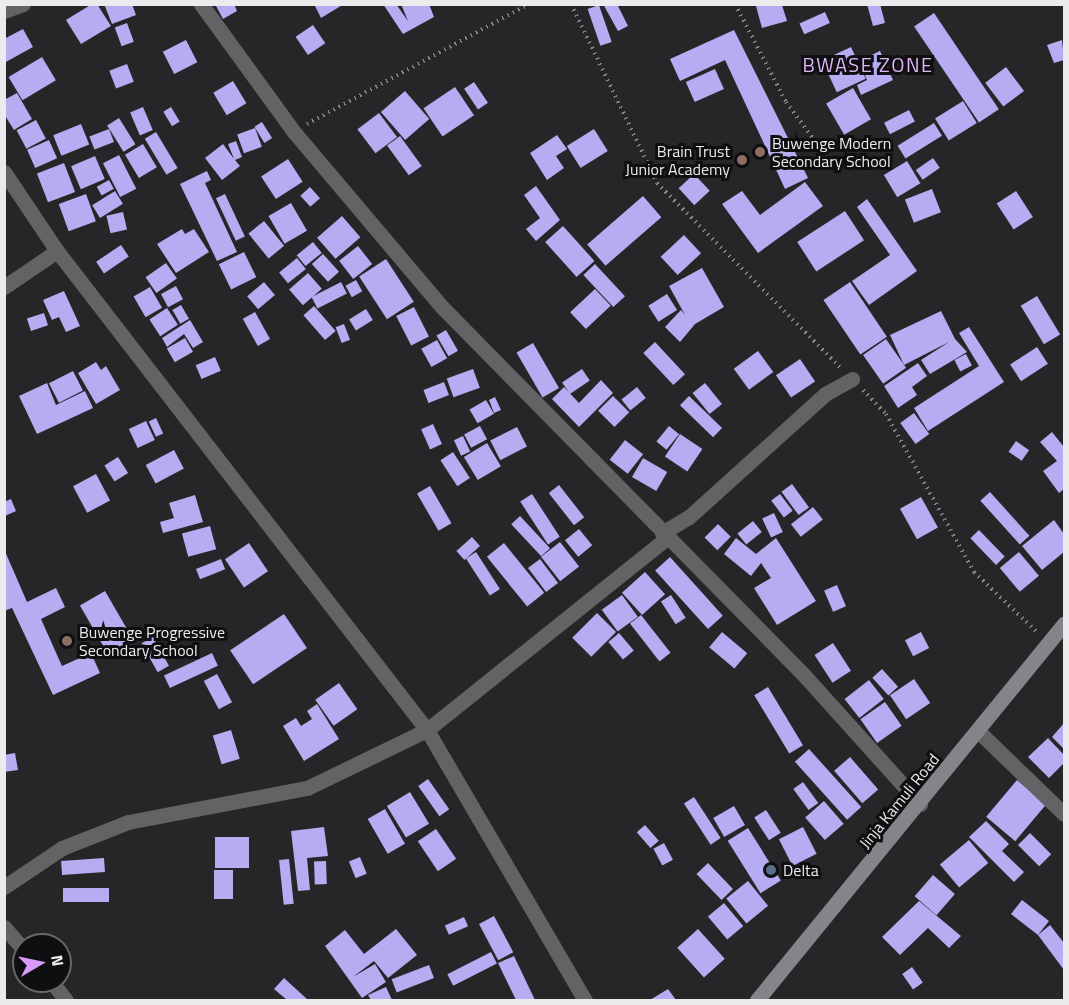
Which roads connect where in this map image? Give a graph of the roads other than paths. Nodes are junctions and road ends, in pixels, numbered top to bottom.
1 (23, 4) edge
2 (201, 4) edge
3 (4, 11) edge
4 (4, 172) edge
5 (57, 251) junction
6 (4, 287) edge
7 (852, 379) road end
8 (665, 535) junction
9 (1065, 622) edge
10 (427, 730) junction
11 (979, 732) junction
12 (920, 804) junction
13 (1065, 814) edge
14 (4, 887) edge
15 (585, 1000) edge
16 (758, 1000) edge

1 - 3 street
2 - 8 street
4 - 5 street
5 - 6 street
5 - 10 street
7 - 8 street
8 - 10 street
8 - 12 street
9 - 11 main road, Jinja Kamuli Road
10 - 14 street
10 - 15 street
11 - 12 main road, Jinja Kamuli Road
11 - 13 street
12 - 16 main road, Jinja Kamuli Road

